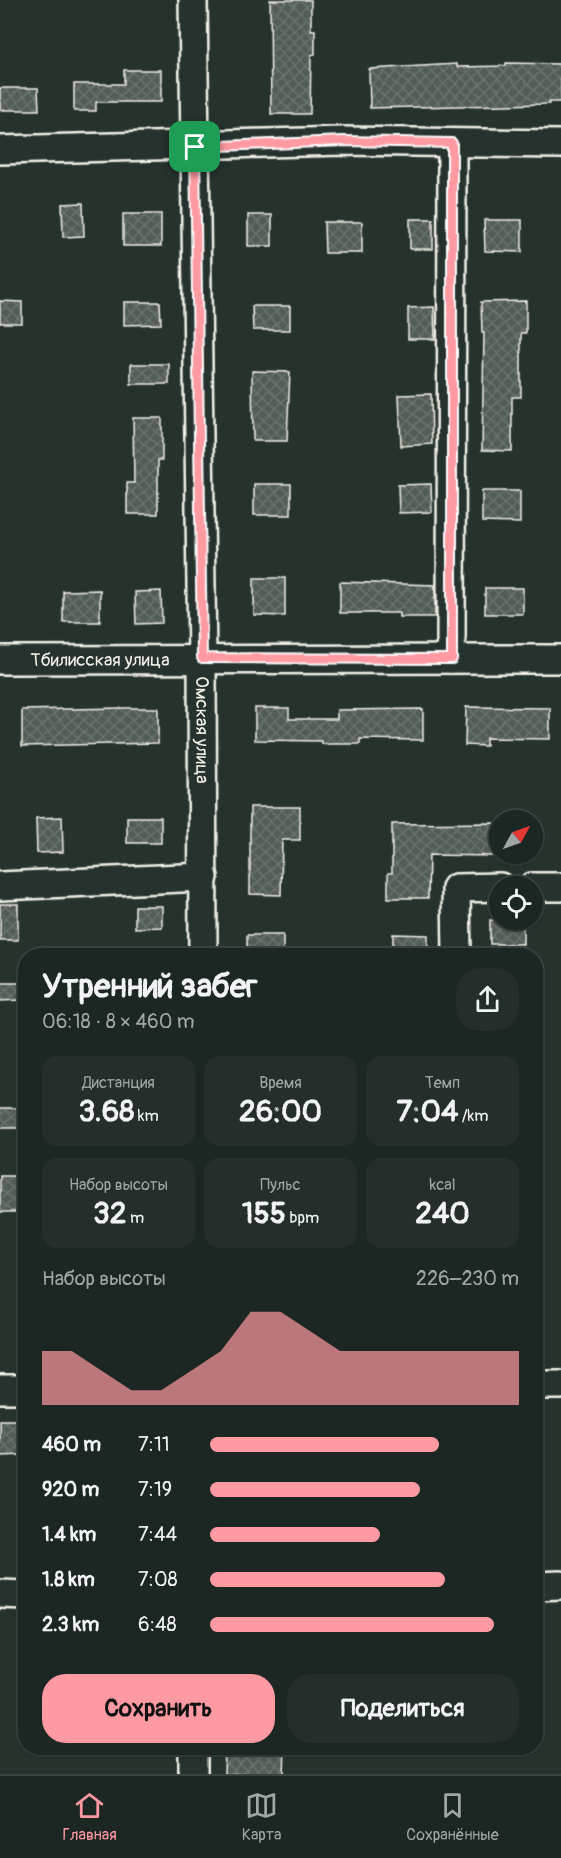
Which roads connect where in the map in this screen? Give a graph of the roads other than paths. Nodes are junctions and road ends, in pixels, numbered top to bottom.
1 (193, 0) edge
2 (452, 143) junction
3 (561, 144) edge
4 (195, 147) junction
5 (0, 150) edge
6 (202, 658) junction
7 (452, 659) junction
8 (561, 659) edge
9 (0, 660) edge
10 (204, 877) junction
11 (0, 886) edge
12 (489, 887) edge
13 (543, 887) edge
14 (561, 887) edge
15 (203, 948) edge
16 (457, 948) edge
17 (543, 1385) edge
18 (561, 1385) edge
19 (0, 1389) edge
20 (18, 1389) edge
21 (561, 1585) edge
22 (543, 1586) edge
23 (0, 1594) edge
24 (18, 1594) edge
25 (193, 1755) edge
26 (193, 1774) edge

1 - 4 street, Омская улица
2 - 3 street
2 - 4 street
2 - 7 street
4 - 5 street
4 - 6 street, Омская улица
6 - 7 street, Тбилисская улица
6 - 9 street, Тбилисская улица
6 - 10 street, Омская улица
7 - 8 street, Тбилисская улица
10 - 11 street
10 - 15 street, Омская улица
12 - 16 street
13 - 14 street
17 - 18 street
19 - 20 street
21 - 22 street
23 - 24 street
25 - 26 street

